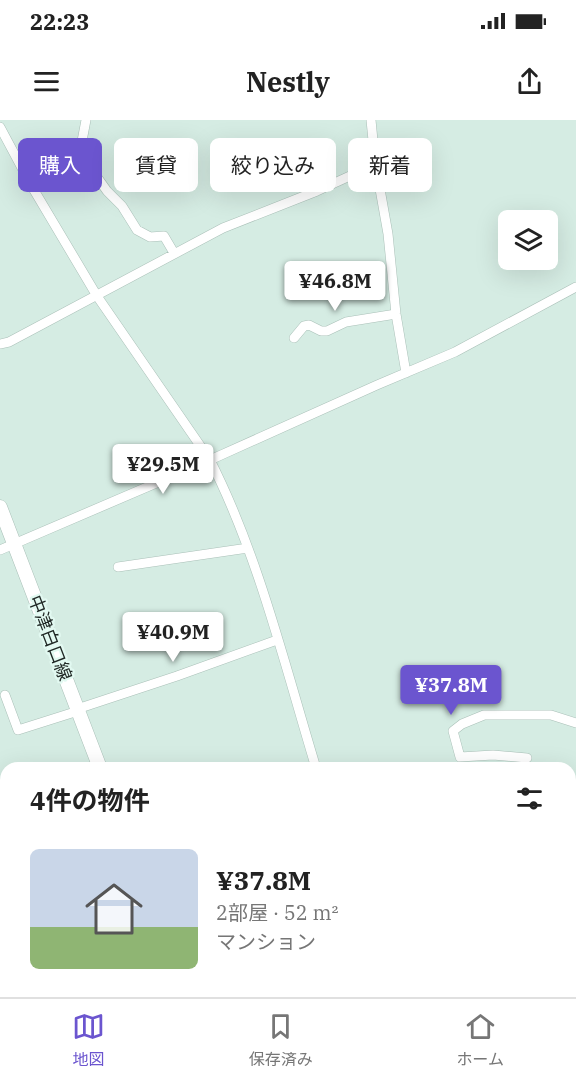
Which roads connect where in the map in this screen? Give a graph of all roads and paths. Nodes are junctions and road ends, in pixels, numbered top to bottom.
1 (86, 120) edge
2 (371, 120) edge
3 (0, 127) edge
4 (83, 138) edge
5 (373, 138) edge
6 (18, 160) edge
7 (348, 177) edge
8 (102, 185) edge
9 (36, 192) edge
10 (381, 192) edge
11 (174, 253) junction
12 (576, 287) edge
13 (97, 296) junction
14 (396, 314) junction
15 (294, 338) dead end
16 (0, 344) edge
17 (406, 373) junction
18 (210, 460) junction
19 (0, 507) edge
20 (7, 547) edge
21 (248, 548) junction
22 (118, 567) dead end
23 (277, 640) junction
24 (5, 695) dead end
25 (77, 710) junction
26 (576, 723) edge
27 (527, 758) dead end
28 (98, 762) edge
29 (314, 762) edge

1 - 4 street
2 - 5 street
3 - 6 street
7 - 11 street
8 - 11 street
9 - 13 street
10 - 14 street
11 - 13 street
12 - 17 street
13 - 16 street
13 - 18 street
14 - 15 street
14 - 17 street
17 - 18 street
18 - 20 street
18 - 21 street
19 - 20 main road, 中津白口線
20 - 25 main road, 中津白口線
21 - 22 street
21 - 23 street
23 - 25 street
23 - 29 street
24 - 25 street
25 - 28 main road, 中津白口線
26 - 27 street

